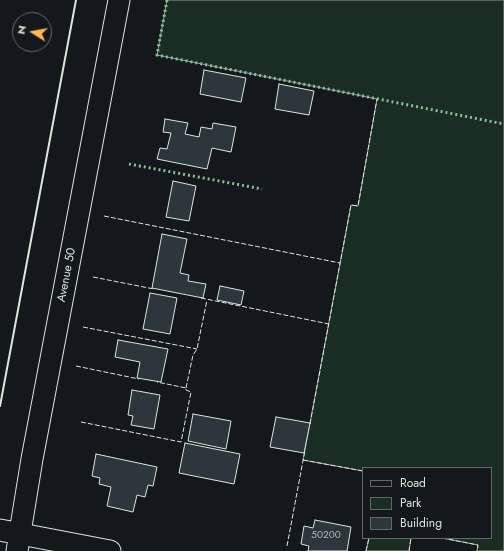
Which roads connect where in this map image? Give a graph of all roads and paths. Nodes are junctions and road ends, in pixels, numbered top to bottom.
1 (119, 0) edge
2 (0, 530) edge
3 (19, 542) edge
4 (110, 551) edge

1 - 3 main road, Avenue 50
2 - 3 main road
3 - 4 main road

